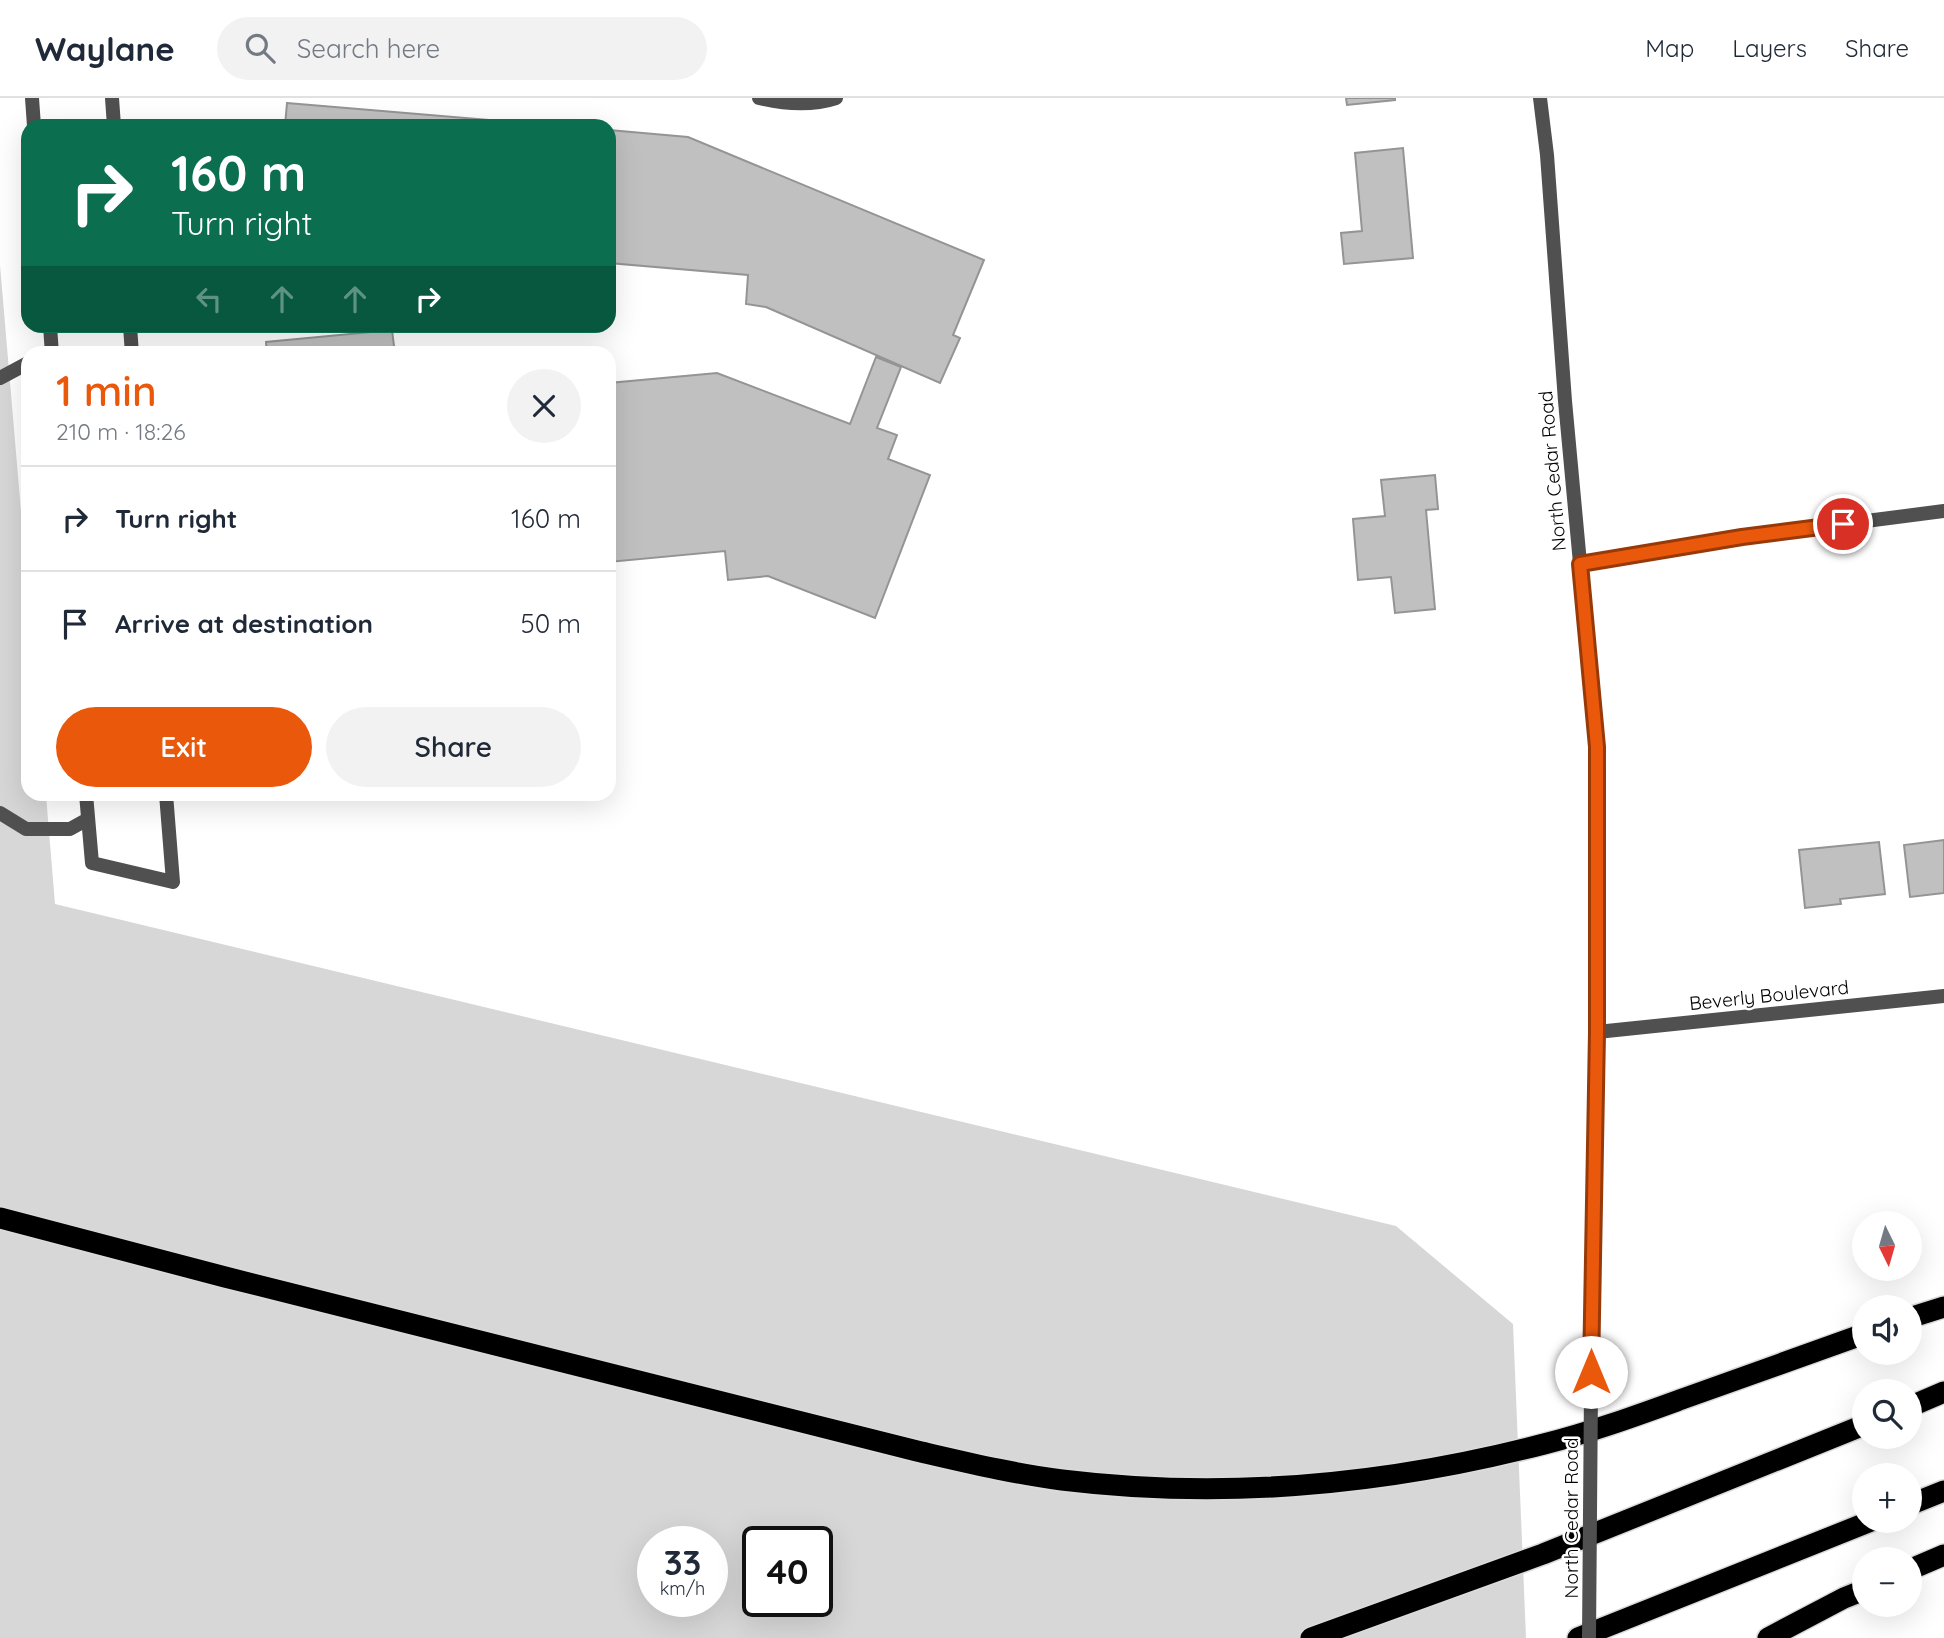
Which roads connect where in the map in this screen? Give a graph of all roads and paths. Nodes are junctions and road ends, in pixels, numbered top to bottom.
1 (32, 98) edge
2 (112, 98) edge
3 (759, 98) edge
4 (836, 98) edge
5 (1540, 98) edge
6 (34, 119) edge
7 (114, 119) edge
8 (21, 367) edge
9 (0, 378) edge
10 (1944, 511) edge
11 (1580, 564) junction
12 (87, 801) edge
13 (167, 801) edge
14 (0, 813) edge
15 (89, 820) junction
16 (1944, 996) edge
17 (1597, 1032) junction
18 (0, 1218) edge
19 (1944, 1307) edge
20 (1922, 1314) edge
21 (1852, 1338) edge
22 (1944, 1392) edge
23 (1922, 1401) edge
24 (1852, 1430) edge
25 (1944, 1491) edge
26 (1922, 1500) edge
27 (1852, 1529) edge
28 (1944, 1555) edge
29 (1922, 1564) edge
30 (1852, 1596) edge
31 (1311, 1638) edge
32 (1578, 1638) edge
33 (1589, 1638) edge
34 (1768, 1638) edge

1 - 6 street
2 - 7 street
3 - 4 street
5 - 11 street, North Cedar Road
8 - 9 street
10 - 11 street
11 - 17 street, North Cedar Road
12 - 15 street
13 - 15 street
14 - 15 street
16 - 17 street, Beverly Boulevard
17 - 33 street, North Cedar Road, bridge
18 - 21 highway
19 - 20 highway
22 - 23 highway
24 - 31 highway
25 - 26 highway
27 - 32 highway
28 - 29 highway
30 - 34 highway

